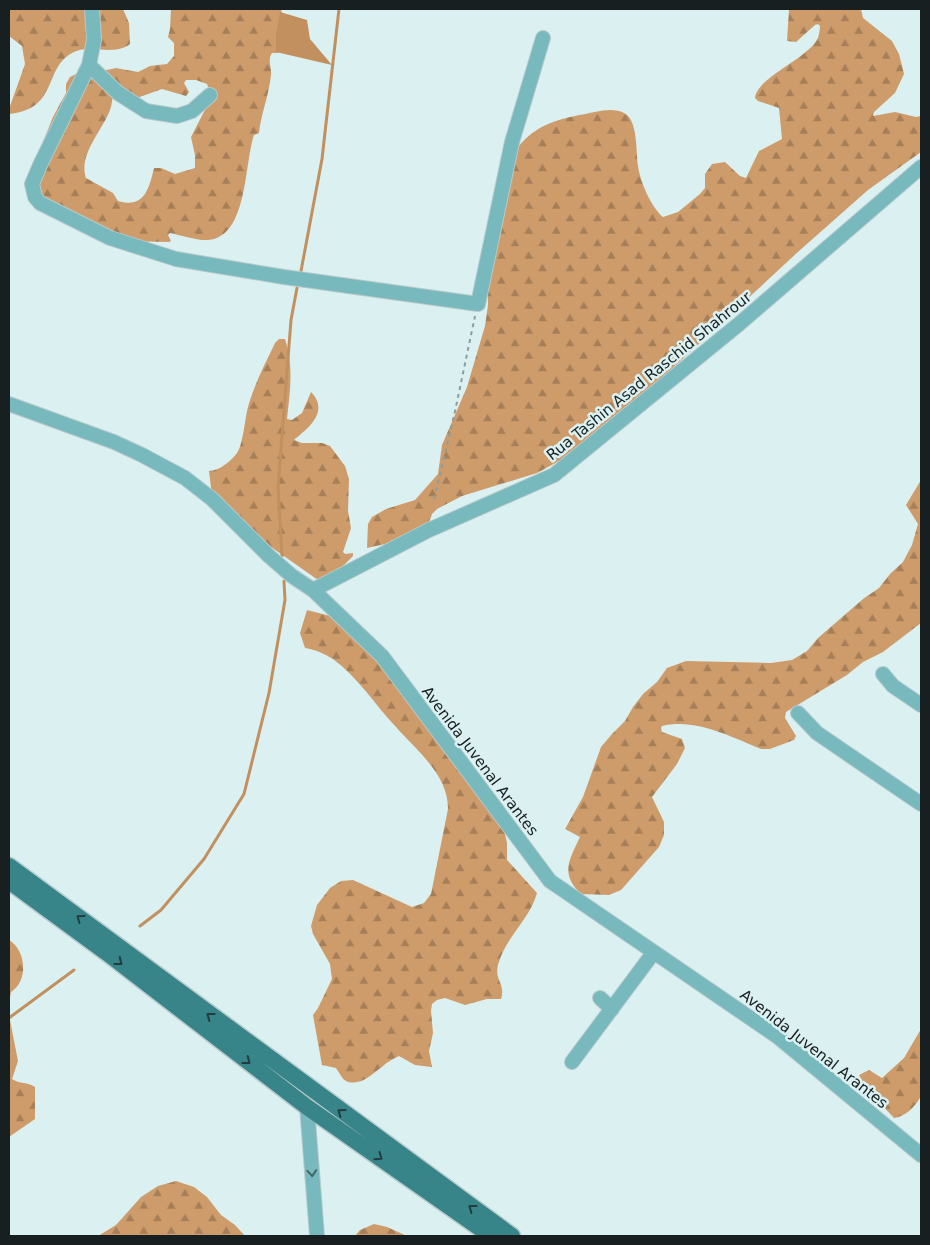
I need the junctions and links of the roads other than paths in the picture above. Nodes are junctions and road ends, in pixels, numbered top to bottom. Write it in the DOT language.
graph roads {
  1 [pos="92,9"];
  2 [pos="543,38"];
  3 [pos="89,65"];
  4 [pos="210,95"];
  5 [pos="921,167"];
  6 [pos="9,404"];
  7 [pos="313,590"];
  8 [pos="883,674"];
  9 [pos="921,705"];
  10 [pos="798,713"];
  11 [pos="921,804"];
  12 [pos="9,866"];
  13 [pos="9,881"];
  14 [pos="654,952"];
  15 [pos="600,998"];
  16 [pos="612,1009"];
  17 [pos="572,1062"];
  18 [pos="307,1107"];
  19 [pos="921,1155"];
  20 [pos="317,1236"];
  21 [pos="491,1236"];
  22 [pos="512,1236"];
  1 -- 3 [label="street"];
  2 -- 3 [label="street"];
  3 -- 4 [label="street"];
  5 -- 7 [label="street, Rua Tashin Asad Raschid Shahrour"];
  6 -- 7 [label="street, Avenida Juvenal Arantes"];
  7 -- 14 [label="street, Avenida Juvenal Arantes"];
  8 -- 9 [label="street"];
  10 -- 11 [label="street"];
  22 -- 12 [label="main road, one-way"];
  13 -- 18 [label="main road, one-way"];
  14 -- 16 [label="street"];
  14 -- 19 [label="street, Avenida Juvenal Arantes"];
  15 -- 16 [label="street"];
  16 -- 17 [label="street"];
  18 -- 20 [label="street, one-way"];
  18 -- 21 [label="main road, one-way"];
}
